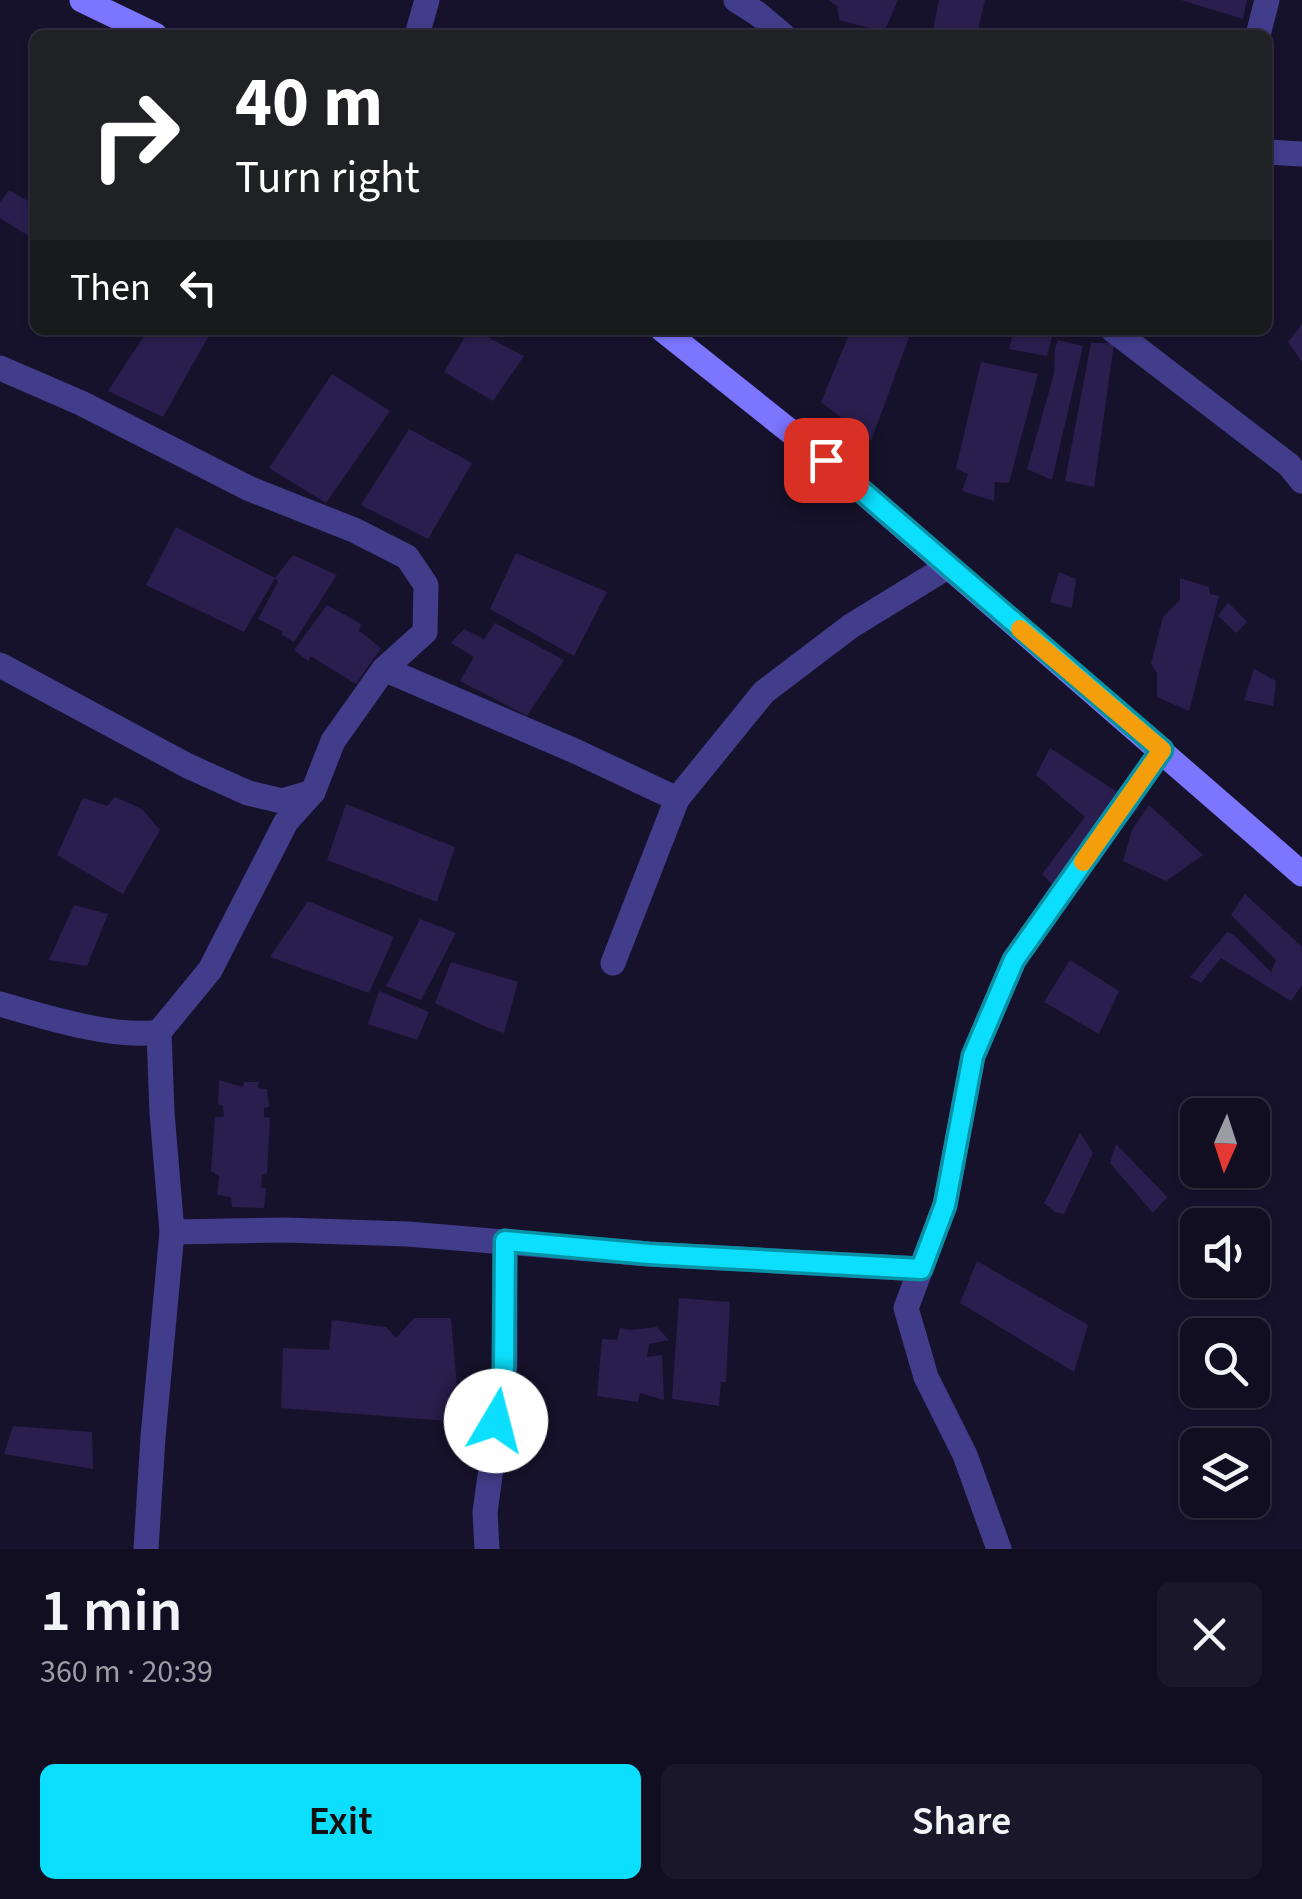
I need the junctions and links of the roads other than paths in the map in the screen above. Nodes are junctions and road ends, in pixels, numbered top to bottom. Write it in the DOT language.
graph roads {
  1 [pos="82,0"];
  2 [pos="427,0"];
  3 [pos="736,0"];
  4 [pos="1267,0"];
  5 [pos="109,6"];
  6 [pos="760,7"];
  7 [pos="147,30"];
  8 [pos="418,30"];
  9 [pos="779,30"];
  10 [pos="1259,30"];
  11 [pos="1272,152"];
  12 [pos="1302,154"];
  13 [pos="669,335"];
  14 [pos="1119,335"];
  15 [pos="0,368"];
  16 [pos="1302,482"];
  17 [pos="948,567"];
  18 [pos="0,665"];
  19 [pos="384,669"];
  20 [pos="1162,750"];
  21 [pos="313,792"];
  22 [pos="676,799"];
  23 [pos="1302,874"];
  24 [pos="614,963"];
  25 [pos="0,1004"];
  26 [pos="159,1032"];
  27 [pos="172,1232"];
  28 [pos="505,1241"];
  29 [pos="921,1269"];
  30 [pos="146,1549"];
  31 [pos="487,1549"];
  32 [pos="999,1549"];
  1 -- 5 [label="main road"];
  2 -- 8 [label="street"];
  3 -- 6 [label="street"];
  4 -- 10 [label="street"];
  5 -- 7 [label="main road"];
  6 -- 9 [label="street"];
  11 -- 12 [label="street"];
  13 -- 17 [label="main road"];
  14 -- 16 [label="street"];
  15 -- 19 [label="street"];
  17 -- 20 [label="main road"];
  17 -- 22 [label="street"];
  18 -- 21 [label="street"];
  19 -- 21 [label="street"];
  19 -- 22 [label="street"];
  20 -- 23 [label="main road"];
  20 -- 29 [label="street"];
  21 -- 26 [label="street"];
  22 -- 24 [label="street"];
  25 -- 26 [label="street"];
  26 -- 27 [label="street"];
  27 -- 28 [label="street"];
  27 -- 30 [label="street"];
  28 -- 29 [label="street"];
  28 -- 31 [label="street"];
  29 -- 32 [label="street"];
}
